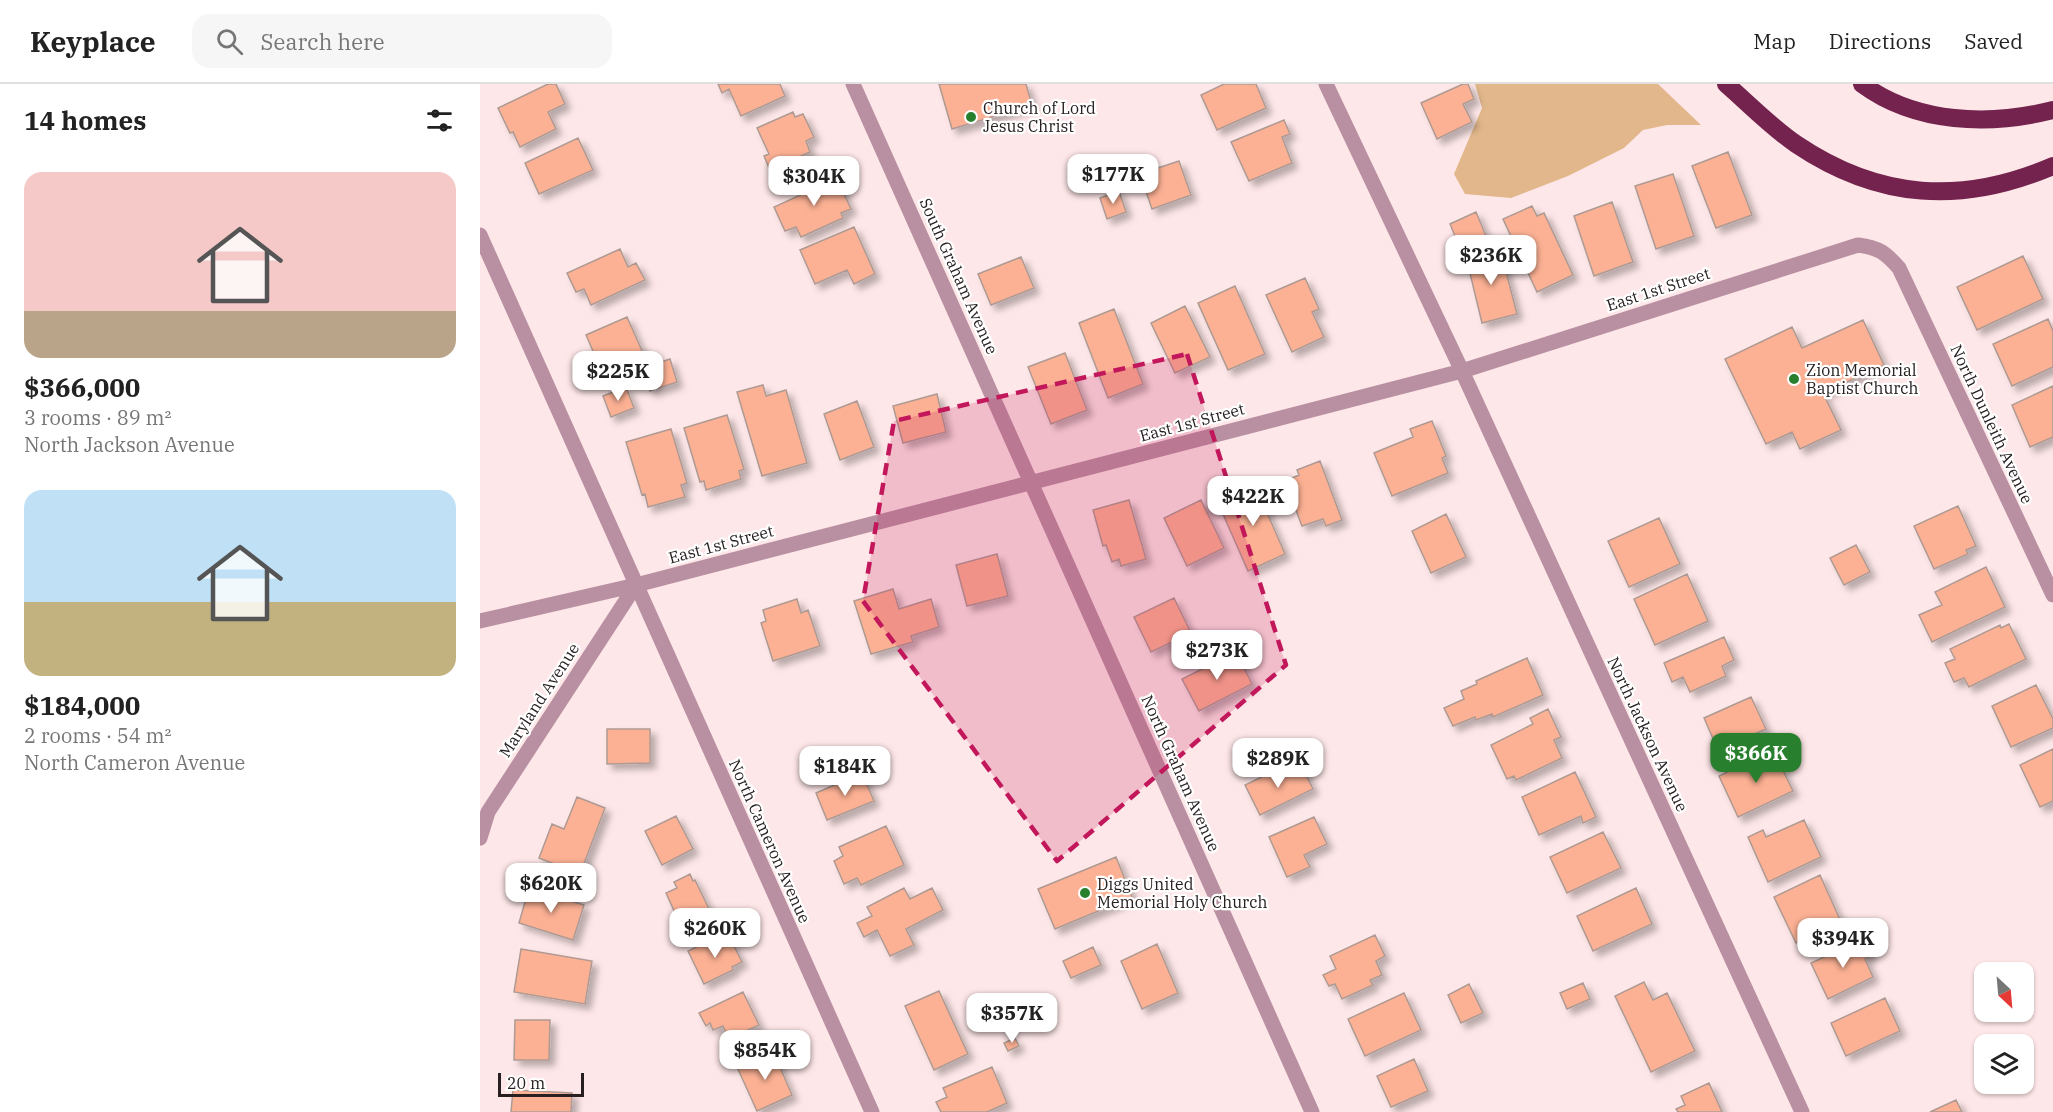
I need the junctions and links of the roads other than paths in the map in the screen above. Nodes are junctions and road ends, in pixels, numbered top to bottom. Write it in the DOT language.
graph roads {
  1 [pos="853,84"];
  2 [pos="1326,84"];
  3 [pos="1726,84"];
  4 [pos="1862,84"];
  5 [pos="2053,110"];
  6 [pos="2053,166"];
  7 [pos="480,235"];
  8 [pos="1899,268"];
  9 [pos="1462,371"];
  10 [pos="1032,482"];
  11 [pos="636,585"];
  12 [pos="2053,595"];
  13 [pos="480,621"];
  14 [pos="484,814"];
  15 [pos="480,837"];
  16 [pos="872,1112"];
  17 [pos="1312,1112"];
  18 [pos="1802,1112"];
  1 -- 10 [label="street, South Graham Avenue"];
  2 -- 9 [label="street, North Jackson Avenue"];
  3 -- 6 [label="highway"];
  4 -- 5 [label="highway"];
  7 -- 11 [label="street, North Cameron Avenue"];
  8 -- 9 [label="street, East 1st Street"];
  8 -- 12 [label="street, North Dunleith Avenue"];
  9 -- 10 [label="street, East 1st Street"];
  9 -- 18 [label="street, North Jackson Avenue"];
  10 -- 11 [label="street, East 1st Street"];
  10 -- 17 [label="street, North Graham Avenue"];
  11 -- 13 [label="street, East 1st Street"];
  11 -- 14 [label="street, Maryland Avenue"];
  11 -- 16 [label="street, North Cameron Avenue"];
  14 -- 15 [label="street, Maryland Avenue"];
}
